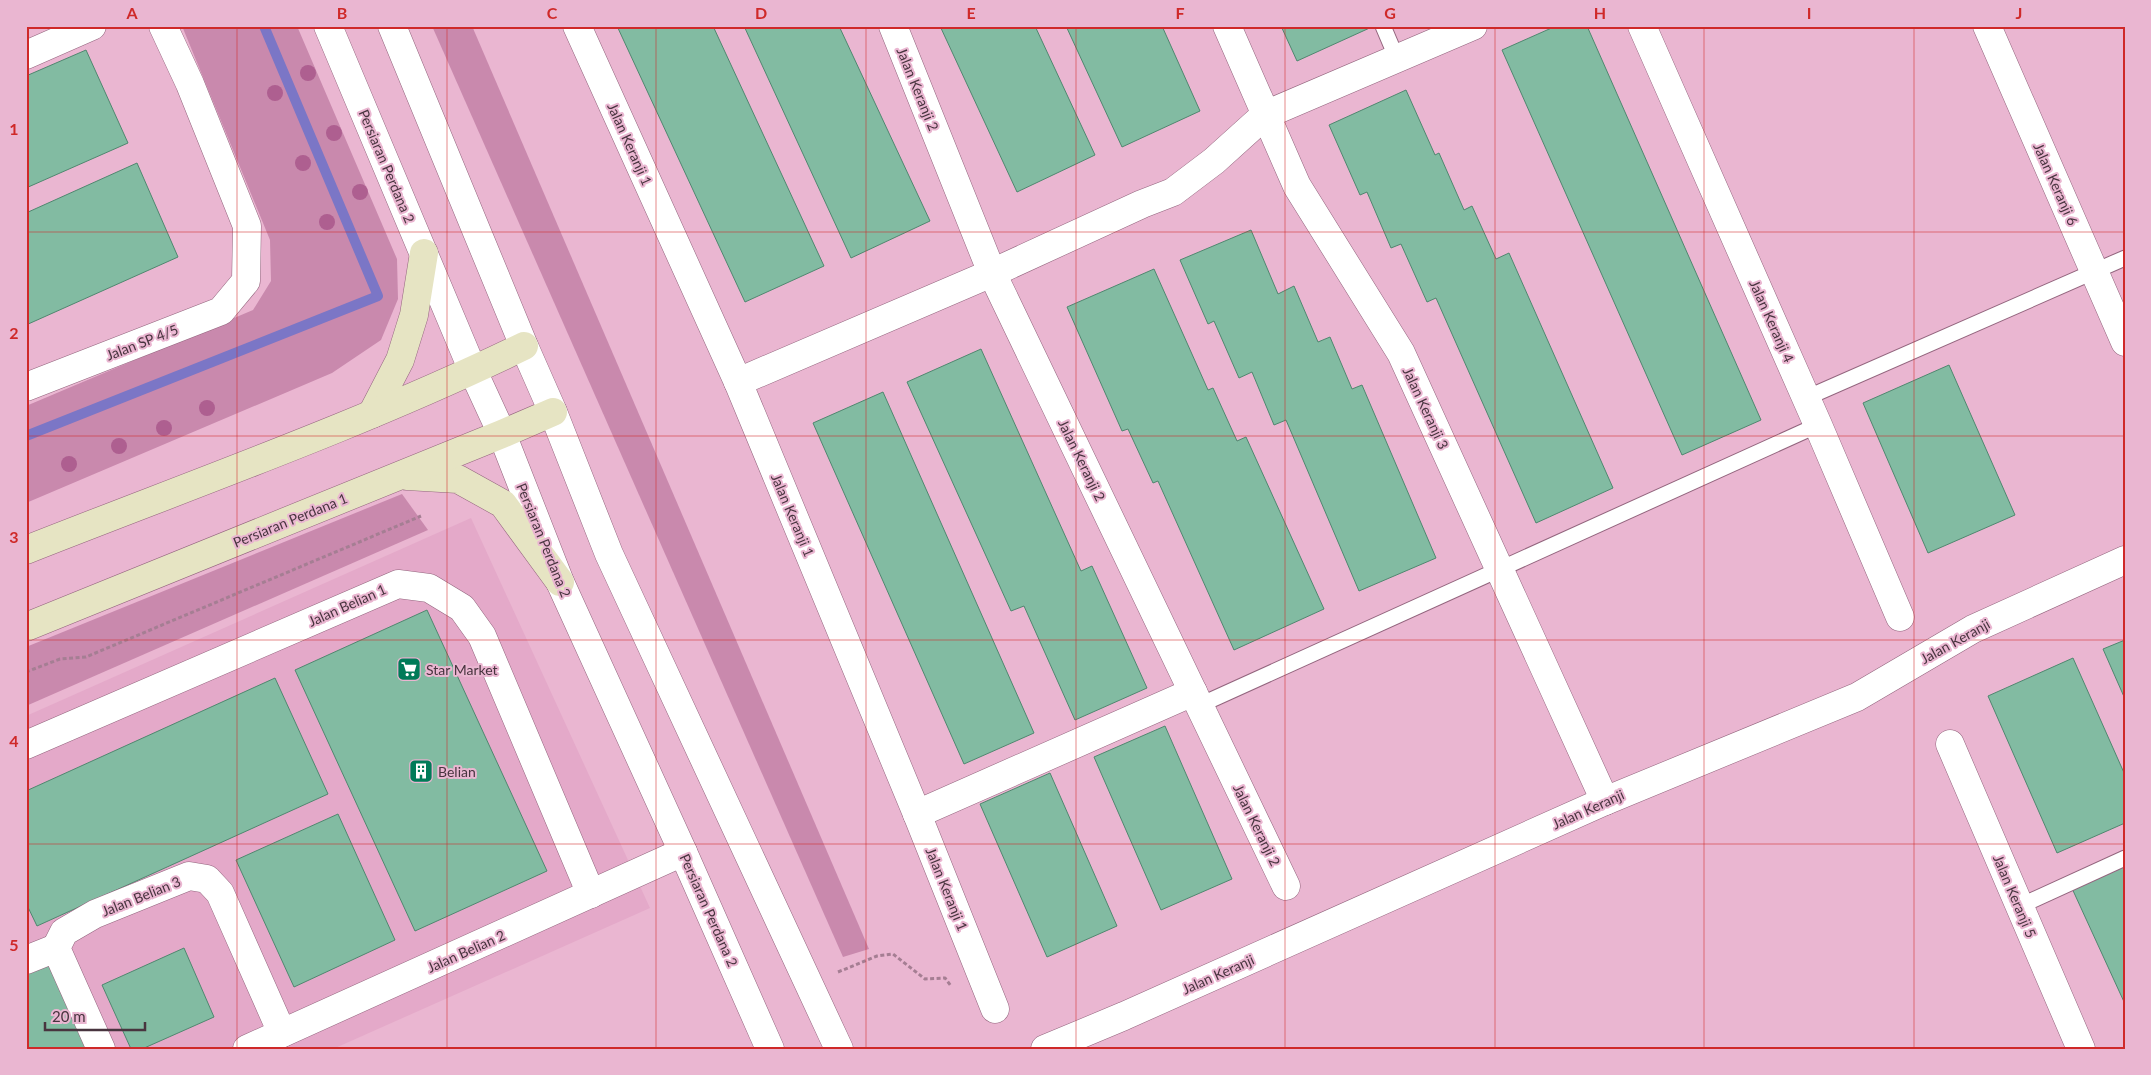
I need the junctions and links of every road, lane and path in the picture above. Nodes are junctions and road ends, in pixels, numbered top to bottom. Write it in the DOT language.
graph roads {
  1 [pos="92,26"];
  2 [pos="163,26"];
  3 [pos="328,26"];
  4 [pos="392,26"];
  5 [pos="576,26"];
  6 [pos="893,26"];
  7 [pos="1227,26"];
  8 [pos="1383,26"];
  9 [pos="1473,26"];
  10 [pos="1642,26"];
  11 [pos="1987,26"];
  12 [pos="26,55"];
  13 [pos="1397,60"];
  14 [pos="1265,115"];
  15 [pos="424,253"];
  16 [pos="2125,258"];
  17 [pos="2094,271"];
  18 [pos="992,273"];
  19 [pos="2125,342"];
  20 [pos="524,346"];
  21 [pos="473,371"];
  22 [pos="738,382"];
  23 [pos="26,387"];
  24 [pos="1806,398"];
  25 [pos="553,412"];
  26 [pos="372,414"];
  27 [pos="1818,425"];
  28 [pos="502,434"];
  29 [pos="399,476"];
  30 [pos="421,516"];
  31 [pos="26,550"];
  32 [pos="2125,560"];
  33 [pos="1501,569"];
  34 [pos="560,582"];
  35 [pos="1900,617"];
  36 [pos="26,627"];
  37 [pos="26,672"];
  38 [pos="1197,699"];
  39 [pos="1950,744"];
  40 [pos="26,745"];
  41 [pos="1605,801"];
  42 [pos="917,814"];
  43 [pos="684,852"];
  44 [pos="2125,858"];
  45 [pos="1286,886"];
  46 [pos="591,894"];
  47 [pos="2020,906"];
  48 [pos="56,948"];
  49 [pos="26,960"];
  50 [pos="810,984"];
  51 [pos="995,1009"];
  52 [pos="282,1033"];
  53 [pos="101,1049"];
  54 [pos="247,1049"];
  55 [pos="770,1049"];
  56 [pos="839,1049"];
  57 [pos="1045,1049"];
  58 [pos="2081,1049"];
  1 -- 12 [label="street"];
  2 -- 23 [label="street, Jalan SP 4/5"];
  3 -- 15 [label="street, Persiaran Perdana 2"];
  4 -- 20 [label="street"];
  5 -- 22 [label="street, Jalan Keranji 1"];
  6 -- 18 [label="street, Jalan Keranji 2"];
  7 -- 14 [label="street, Jalan Keranji 3"];
  8 -- 13 [label="lane"];
  9 -- 13 [label="street"];
  10 -- 24 [label="street, Jalan Keranji 4"];
  11 -- 17 [label="street, Jalan Keranji 6"];
  13 -- 14 [label="street"];
  14 -- 18 [label="street"];
  14 -- 33 [label="street, Jalan Keranji 3"];
  15 -- 21 [label="street, Persiaran Perdana 2"];
  15 -- 26 [label="street"];
  16 -- 17 [label="lane"];
  17 -- 19 [label="street, Jalan Keranji 6"];
  17 -- 24 [label="lane"];
  18 -- 22 [label="street"];
  18 -- 38 [label="street, Jalan Keranji 2"];
  20 -- 21 [label="street"];
  20 -- 25 [label="street"];
  21 -- 26 [label="street"];
  21 -- 28 [label="street, Persiaran Perdana 2"];
  22 -- 42 [label="street, Jalan Keranji 1"];
  24 -- 27 [label="street, Jalan Keranji 4"];
  25 -- 28 [label="street, Persiaran Perdana 1"];
  25 -- 50 [label="street"];
  26 -- 31 [label="street"];
  27 -- 33 [label="lane"];
  27 -- 35 [label="street, Jalan Keranji 4"];
  28 -- 29 [label="street, Persiaran Perdana 1"];
  28 -- 34 [label="street, Persiaran Perdana 2"];
  29 -- 34 [label="street"];
  29 -- 36 [label="street, Persiaran Perdana 1"];
  30 -- 37 [label="path"];
  32 -- 41 [label="street, Jalan Keranji"];
  33 -- 38 [label="lane"];
  33 -- 41 [label="street, Jalan Keranji 3"];
  34 -- 43 [label="street, Persiaran Perdana 2"];
  38 -- 42 [label="street"];
  38 -- 45 [label="street, Jalan Keranji 2"];
  39 -- 47 [label="street, Jalan Keranji 5"];
  40 -- 46 [label="street, Jalan Belian 1"];
  41 -- 57 [label="street, Jalan Keranji"];
  42 -- 51 [label="street, Jalan Keranji 1"];
  43 -- 46 [label="street, Jalan Belian 2"];
  43 -- 55 [label="street, Persiaran Perdana 2"];
  44 -- 47 [label="lane"];
  46 -- 52 [label="street, Jalan Belian 2"];
  47 -- 58 [label="street, Jalan Keranji 5"];
  48 -- 49 [label="street"];
  48 -- 52 [label="street, Jalan Belian 3"];
  48 -- 53 [label="street"];
  50 -- 51 [label="path"];
  50 -- 56 [label="street"];
  52 -- 54 [label="street, Jalan Belian 2"];
}
